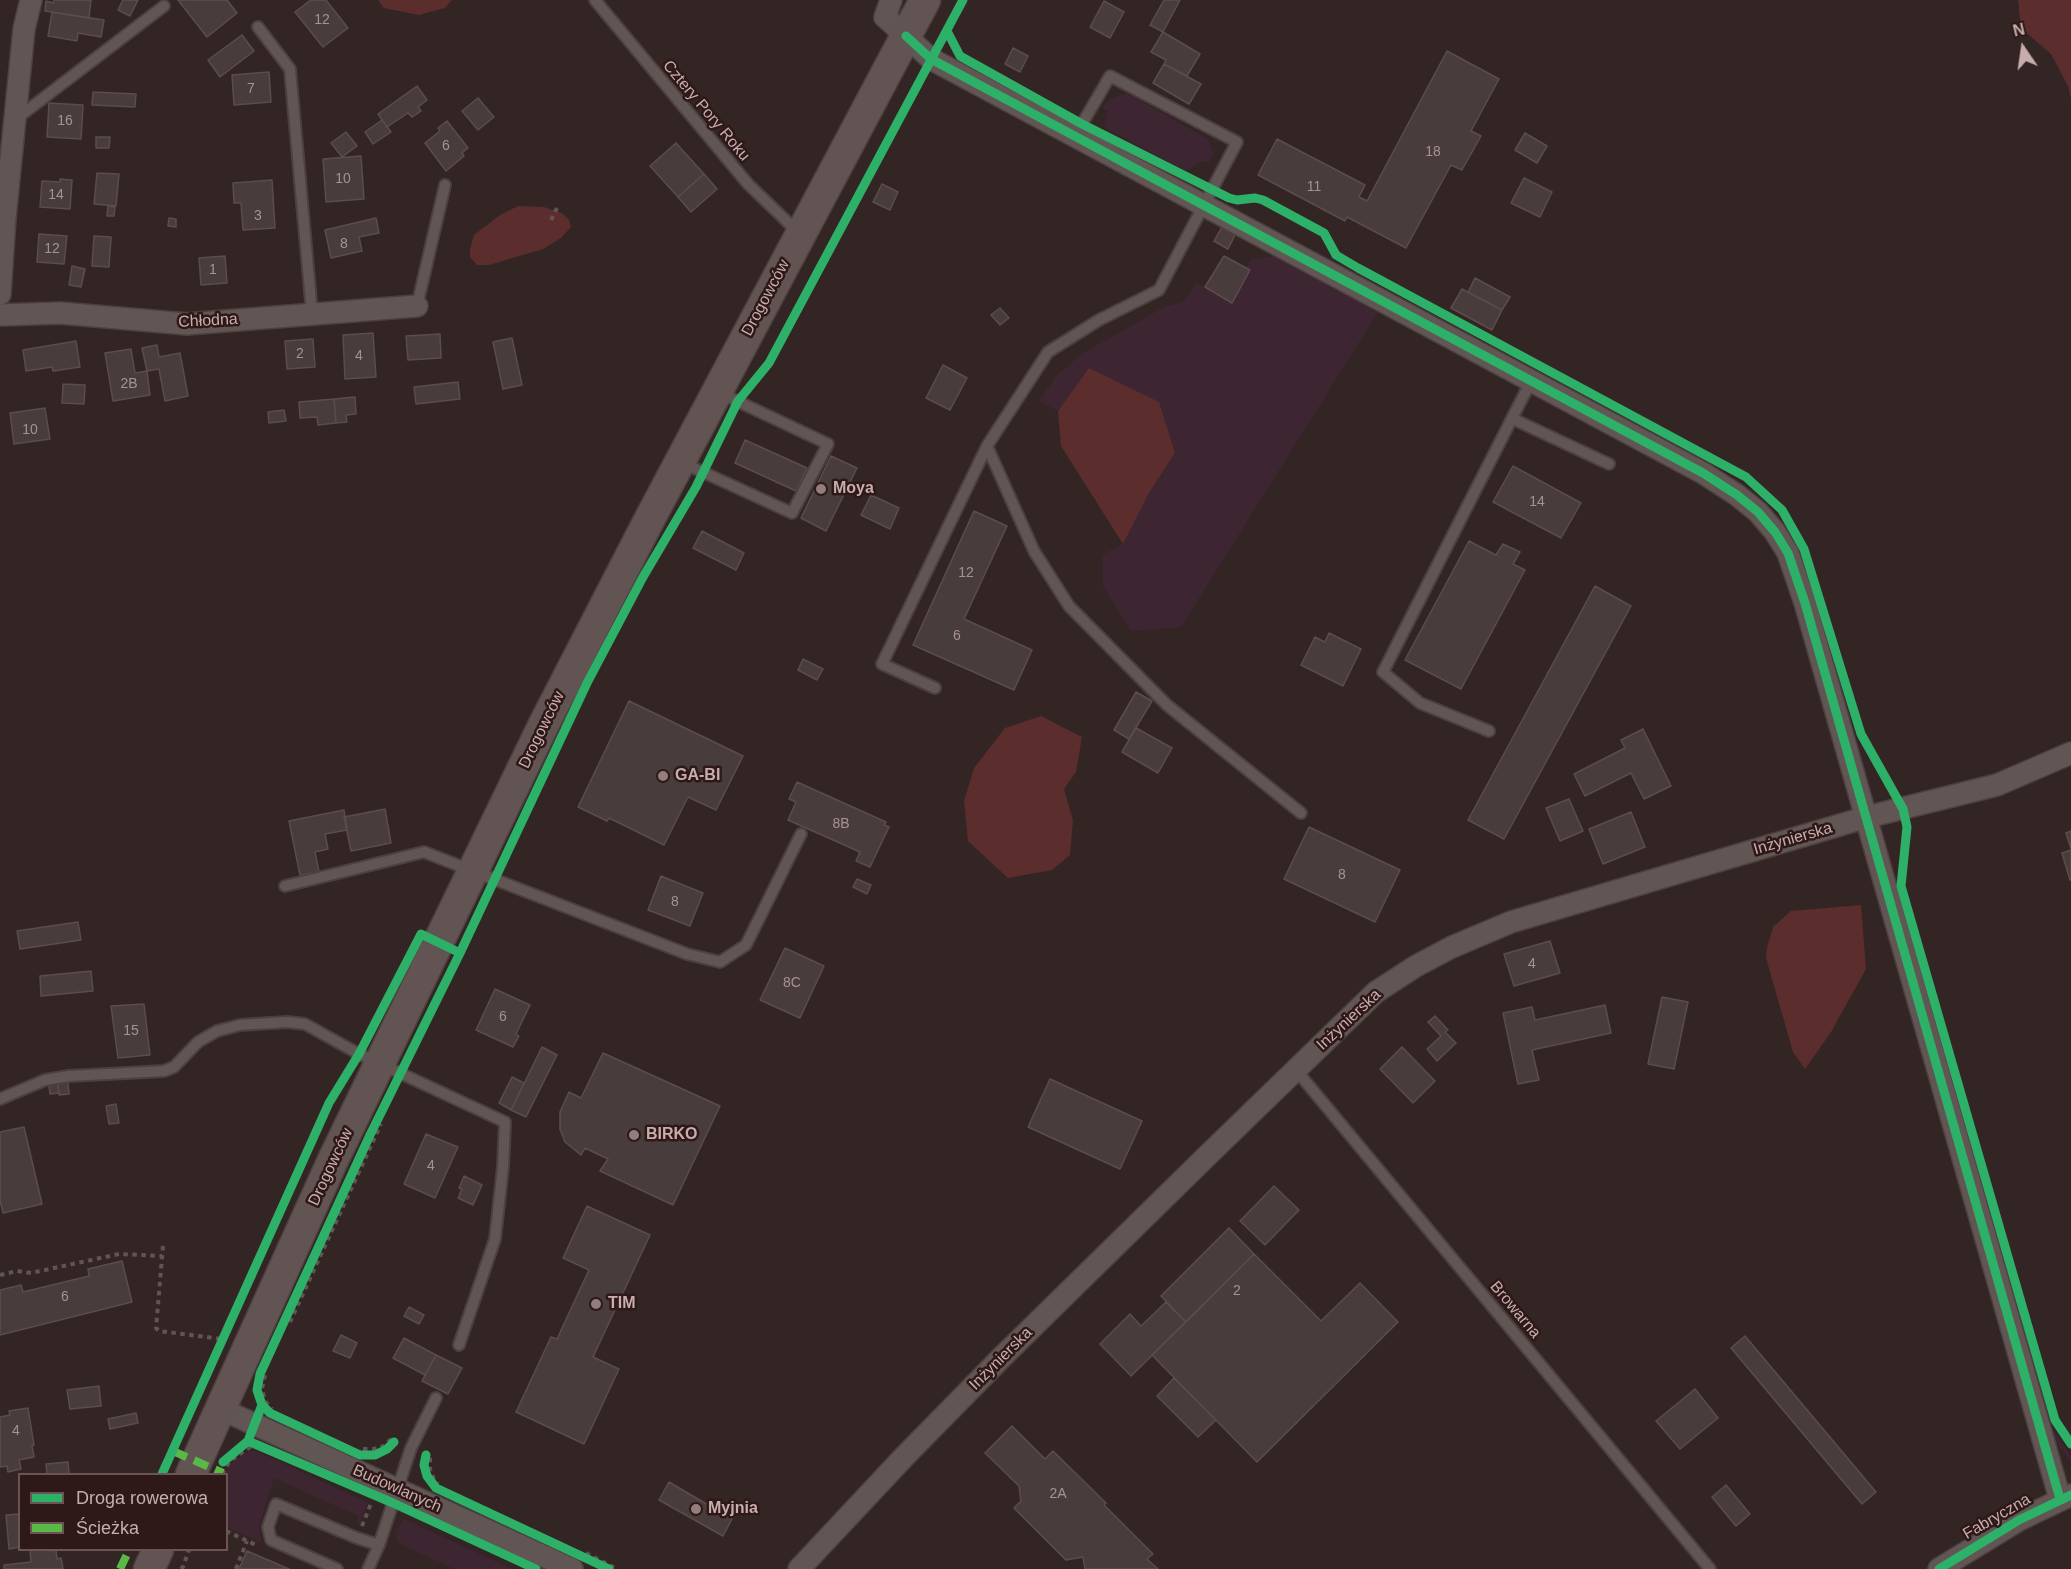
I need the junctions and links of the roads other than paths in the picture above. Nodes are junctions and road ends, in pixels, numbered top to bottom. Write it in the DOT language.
graph roads {
  1 [pos="31,0"];
  2 [pos="595,0"];
  3 [pos="891,0"];
  4 [pos="925,0"];
  5 [pos="164,6"];
  6 [pos="258,27"];
  7 [pos="906,36"];
  8 [pos="16,119"];
  9 [pos="1075,136"];
  10 [pos="445,186"];
  11 [pos="1202,204"];
  12 [pos="2,217"];
  13 [pos="800,234"];
  14 [pos="0,294"];
  15 [pos="417,306"];
  16 [pos="312,313"];
  17 [pos="0,315"];
  18 [pos="1532,381"];
  19 [pos="717,392"];
  20 [pos="1513,419"];
  21 [pos="987,446"];
  22 [pos="680,461"];
  23 [pos="1609,464"];
  24 [pos="935,688"];
  25 [pos="1489,731"];
  26 [pos="2071,753"];
  27 [pos="1301,813"];
  28 [pos="1867,818"];
  29 [pos="801,834"];
  30 [pos="474,872"];
  31 [pos="285,886"];
  32 [pos="381,1064"];
  33 [pos="1296,1070"];
  34 [pos="0,1099"];
  35 [pos="459,1345"];
  36 [pos="436,1398"];
  37 [pos="221,1409"];
  38 [pos="191,1473"];
  39 [pos="395,1496"];
  40 [pos="2066,1497"];
  41 [pos="379,1545"];
  42 [pos="158,1551"];
  43 [pos="572,1560"];
  44 [pos="149,1569"];
  45 [pos="337,1569"];
  46 [pos="368,1569"];
  47 [pos="799,1569"];
  48 [pos="1710,1569"];
  49 [pos="1939,1569"];
  1 -- 8 [label="street"];
  2 -- 13 [label="lane, Cztery Pory Roku"];
  3 -- 7 [label="street"];
  4 -- 7 [label="main road, Drogowców"];
  5 -- 8 [label="lane"];
  6 -- 16 [label="lane"];
  7 -- 9 [label="street"];
  7 -- 13 [label="main road, Drogowców"];
  8 -- 12 [label="street"];
  9 -- 11 [label="street"];
  9 -- 11 [label="lane"];
  10 -- 15 [label="lane"];
  11 -- 18 [label="street"];
  11 -- 21 [label="lane"];
  12 -- 14 [label="street"];
  13 -- 19 [label="main road, Drogowców"];
  15 -- 16 [label="street, Chłodna"];
  16 -- 17 [label="street, Chłodna"];
  18 -- 20 [label="lane"];
  18 -- 28 [label="street"];
  19 -- 22 [label="main road, Drogowców"];
  19 -- 22 [label="lane"];
  20 -- 23 [label="lane"];
  20 -- 25 [label="lane"];
  21 -- 24 [label="lane"];
  21 -- 27 [label="lane"];
  22 -- 30 [label="main road, Drogowców"];
  26 -- 28 [label="street, Inżynierska"];
  28 -- 33 [label="street, Inżynierska"];
  28 -- 40 [label="street"];
  29 -- 30 [label="lane"];
  30 -- 31 [label="lane"];
  30 -- 32 [label="main road, Drogowców"];
  32 -- 34 [label="lane"];
  32 -- 35 [label="lane"];
  32 -- 37 [label="main road, Drogowców"];
  33 -- 47 [label="street, Inżynierska"];
  33 -- 48 [label="lane, Browarna"];
  36 -- 39 [label="lane"];
  37 -- 38 [label="main road, Drogowców"];
  37 -- 39 [label="street, Budowlanych"];
  39 -- 41 [label="lane"];
  39 -- 43 [label="street, Budowlanych"];
  40 -- 49 [label="street, Fabryczna"];
  41 -- 45 [label="lane"];
  41 -- 46 [label="lane"];
  42 -- 44 [label="main road"];
}
